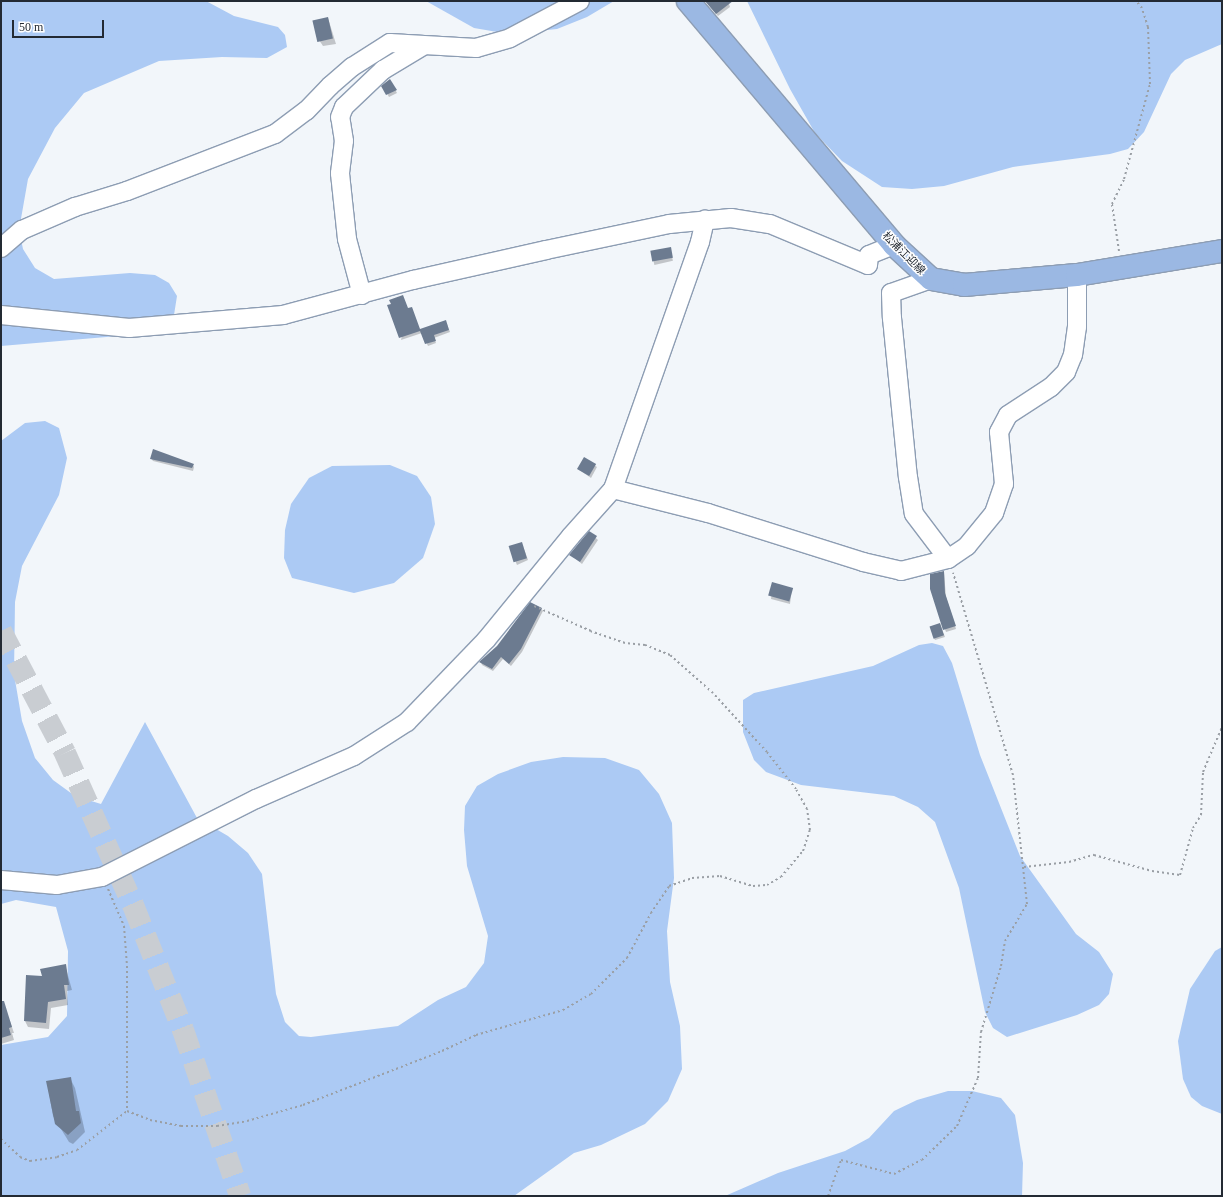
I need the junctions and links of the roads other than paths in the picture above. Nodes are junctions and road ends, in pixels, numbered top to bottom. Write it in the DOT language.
graph roads {
  1 [pos="580,1"];
  2 [pos="688,1"];
  3 [pos="423,46"];
  4 [pos="705,220"];
  5 [pos="894,245"];
  6 [pos="1,248"];
  7 [pos="1222,252"];
  8 [pos="1077,275"];
  9 [pos="931,279"];
  10 [pos="362,294"];
  11 [pos="1,315"];
  12 [pos="613,490"];
  13 [pos="948,559"];
  14 [pos="1,880"];
  1 -- 3 [label="street"];
  2 -- 5 [label="main road, 松浦江迎線"];
  3 -- 6 [label="street"];
  3 -- 10 [label="street"];
  4 -- 5 [label="street"];
  4 -- 10 [label="street"];
  4 -- 12 [label="street"];
  5 -- 9 [label="main road, 松浦江迎線"];
  7 -- 8 [label="main road, 松浦江迎線"];
  8 -- 9 [label="main road, 松浦江迎線"];
  8 -- 13 [label="street"];
  9 -- 13 [label="street"];
  10 -- 11 [label="street"];
  12 -- 13 [label="street"];
  12 -- 14 [label="street"];
}
